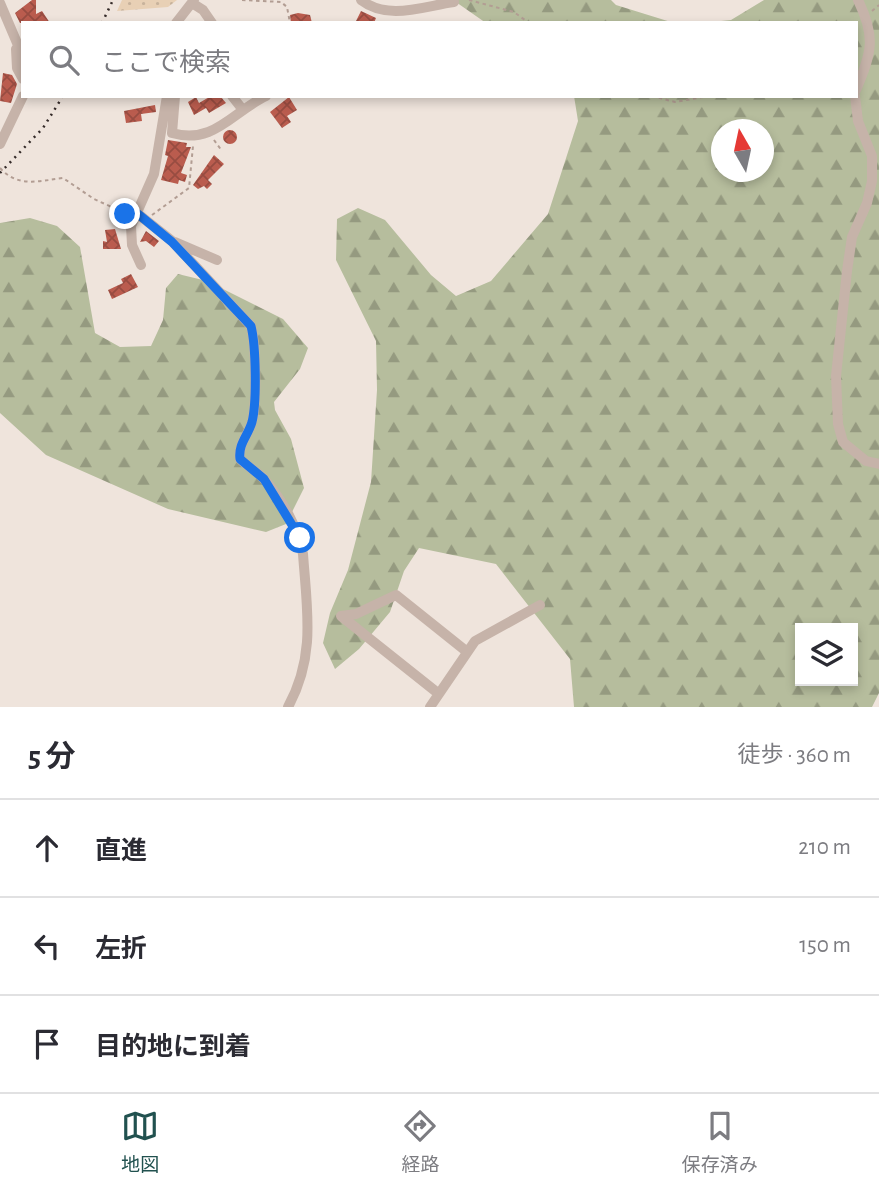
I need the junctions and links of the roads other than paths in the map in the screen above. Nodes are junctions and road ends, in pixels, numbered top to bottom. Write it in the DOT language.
graph roads {
  1 [pos="361,0"];
  2 [pos="858,0"];
  3 [pos="193,1"];
  4 [pos="454,2"];
  5 [pos="0,3"];
  6 [pos="178,21"];
  7 [pos="211,21"];
  8 [pos="17,46"];
  9 [pos="21,53"];
  10 [pos="21,75"];
  11 [pos="858,84"];
  12 [pos="22,98"];
  13 [pos="167,98"];
  14 [pos="175,98"];
  15 [pos="234,98"];
  16 [pos="263,98"];
  17 [pos="855,98"];
  18 [pos="243,110"];
  19 [pos="0,144"];
  20 [pos="141,217"];
  21 [pos="172,242"];
  22 [pos="217,260"];
  23 [pos="141,265"];
  24 [pos="879,464"];
  25 [pos="540,605"];
  26 [pos="466,651"];
  27 [pos="439,694"];
  28 [pos="288,707"];
  29 [pos="430,707"];
  1 -- 4 [label="street"];
  2 -- 11 [label="street"];
  3 -- 6 [label="street"];
  3 -- 7 [label="street"];
  5 -- 8 [label="street"];
  8 -- 9 [label="street"];
  8 -- 10 [label="street"];
  12 -- 19 [label="street"];
  13 -- 20 [label="street"];
  14 -- 18 [label="street"];
  15 -- 18 [label="street"];
  16 -- 18 [label="street"];
  17 -- 24 [label="street"];
  20 -- 21 [label="street"];
  20 -- 23 [label="street"];
  21 -- 22 [label="street"];
  21 -- 28 [label="street"];
  25 -- 26 [label="street"];
  26 -- 27 [label="street"];
  26 -- 27 [label="street"];
  27 -- 29 [label="street"];
}
